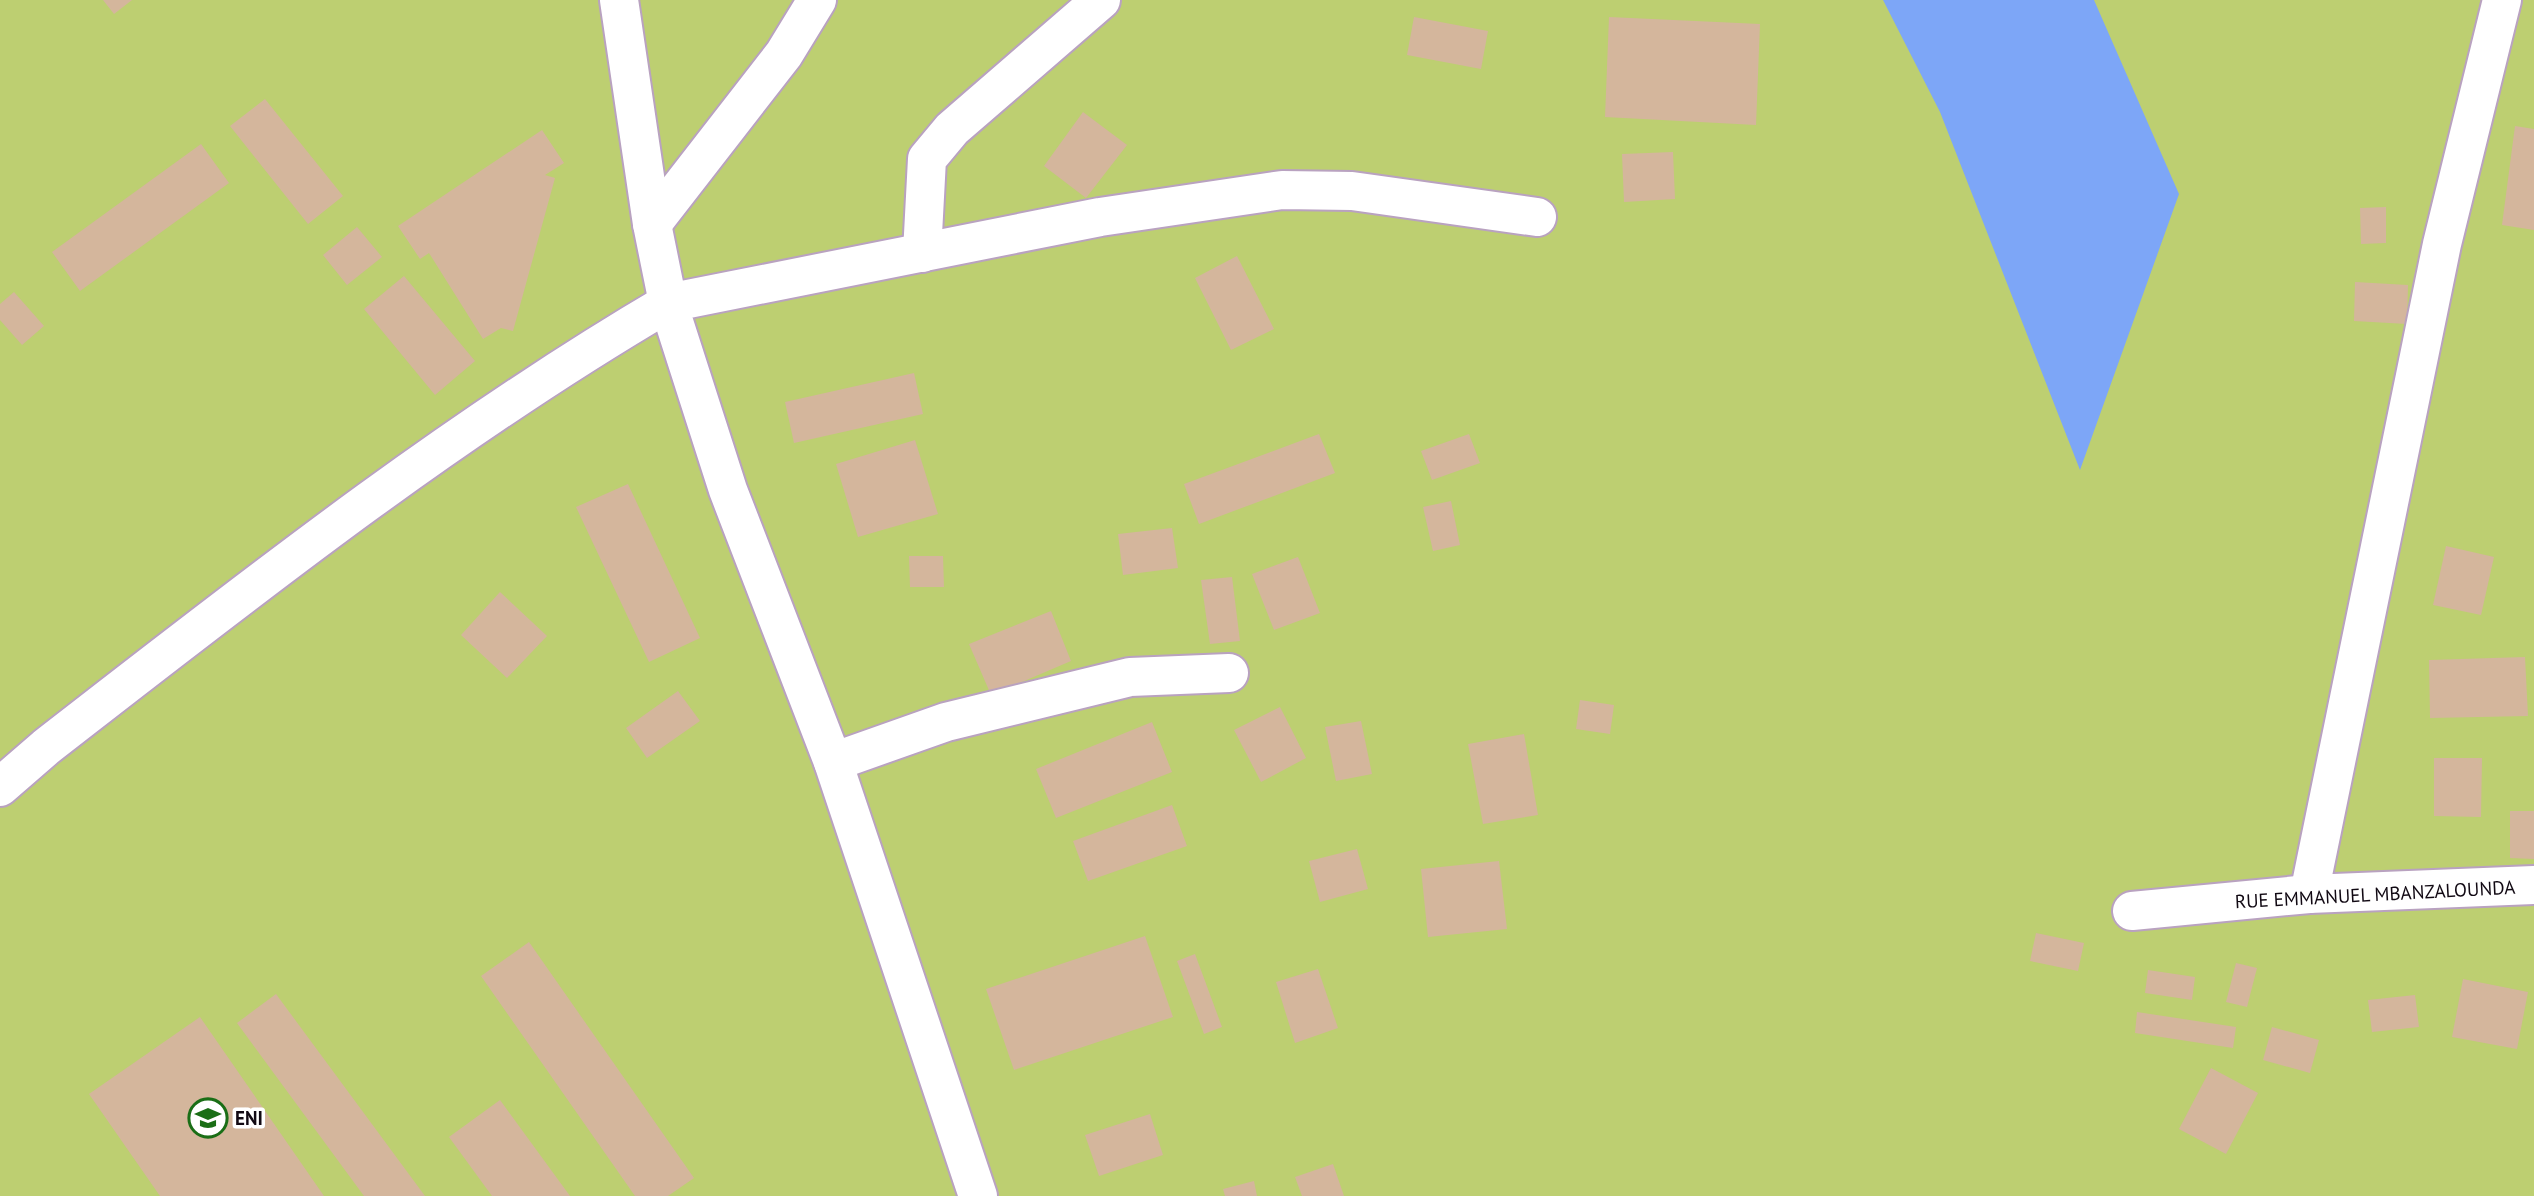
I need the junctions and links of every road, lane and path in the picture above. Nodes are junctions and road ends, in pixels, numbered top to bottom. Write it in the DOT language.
graph roads {
  1 [pos="619,0"];
  2 [pos="817,0"];
  3 [pos="1101,0"];
  4 [pos="2501,0"];
  5 [pos="1537,217"];
  6 [pos="652,224"];
  7 [pos="922,253"];
  8 [pos="668,303"];
  9 [pos="1229,673"];
  10 [pos="833,762"];
  11 [pos="0,787"];
  12 [pos="2534,886"];
  13 [pos="2309,894"];
  14 [pos="2132,911"];
  15 [pos="978,1196"];
  1 -- 6 [label="street"];
  2 -- 6 [label="street"];
  3 -- 7 [label="street"];
  4 -- 13 [label="street"];
  5 -- 7 [label="street"];
  6 -- 8 [label="street"];
  7 -- 8 [label="street"];
  8 -- 10 [label="street"];
  8 -- 11 [label="street"];
  9 -- 10 [label="street"];
  10 -- 15 [label="street"];
  12 -- 13 [label="street, RUE EMMANUEL MBANZALOUNDA"];
  13 -- 14 [label="street, RUE EMMANUEL MBANZALOUNDA"];
}
